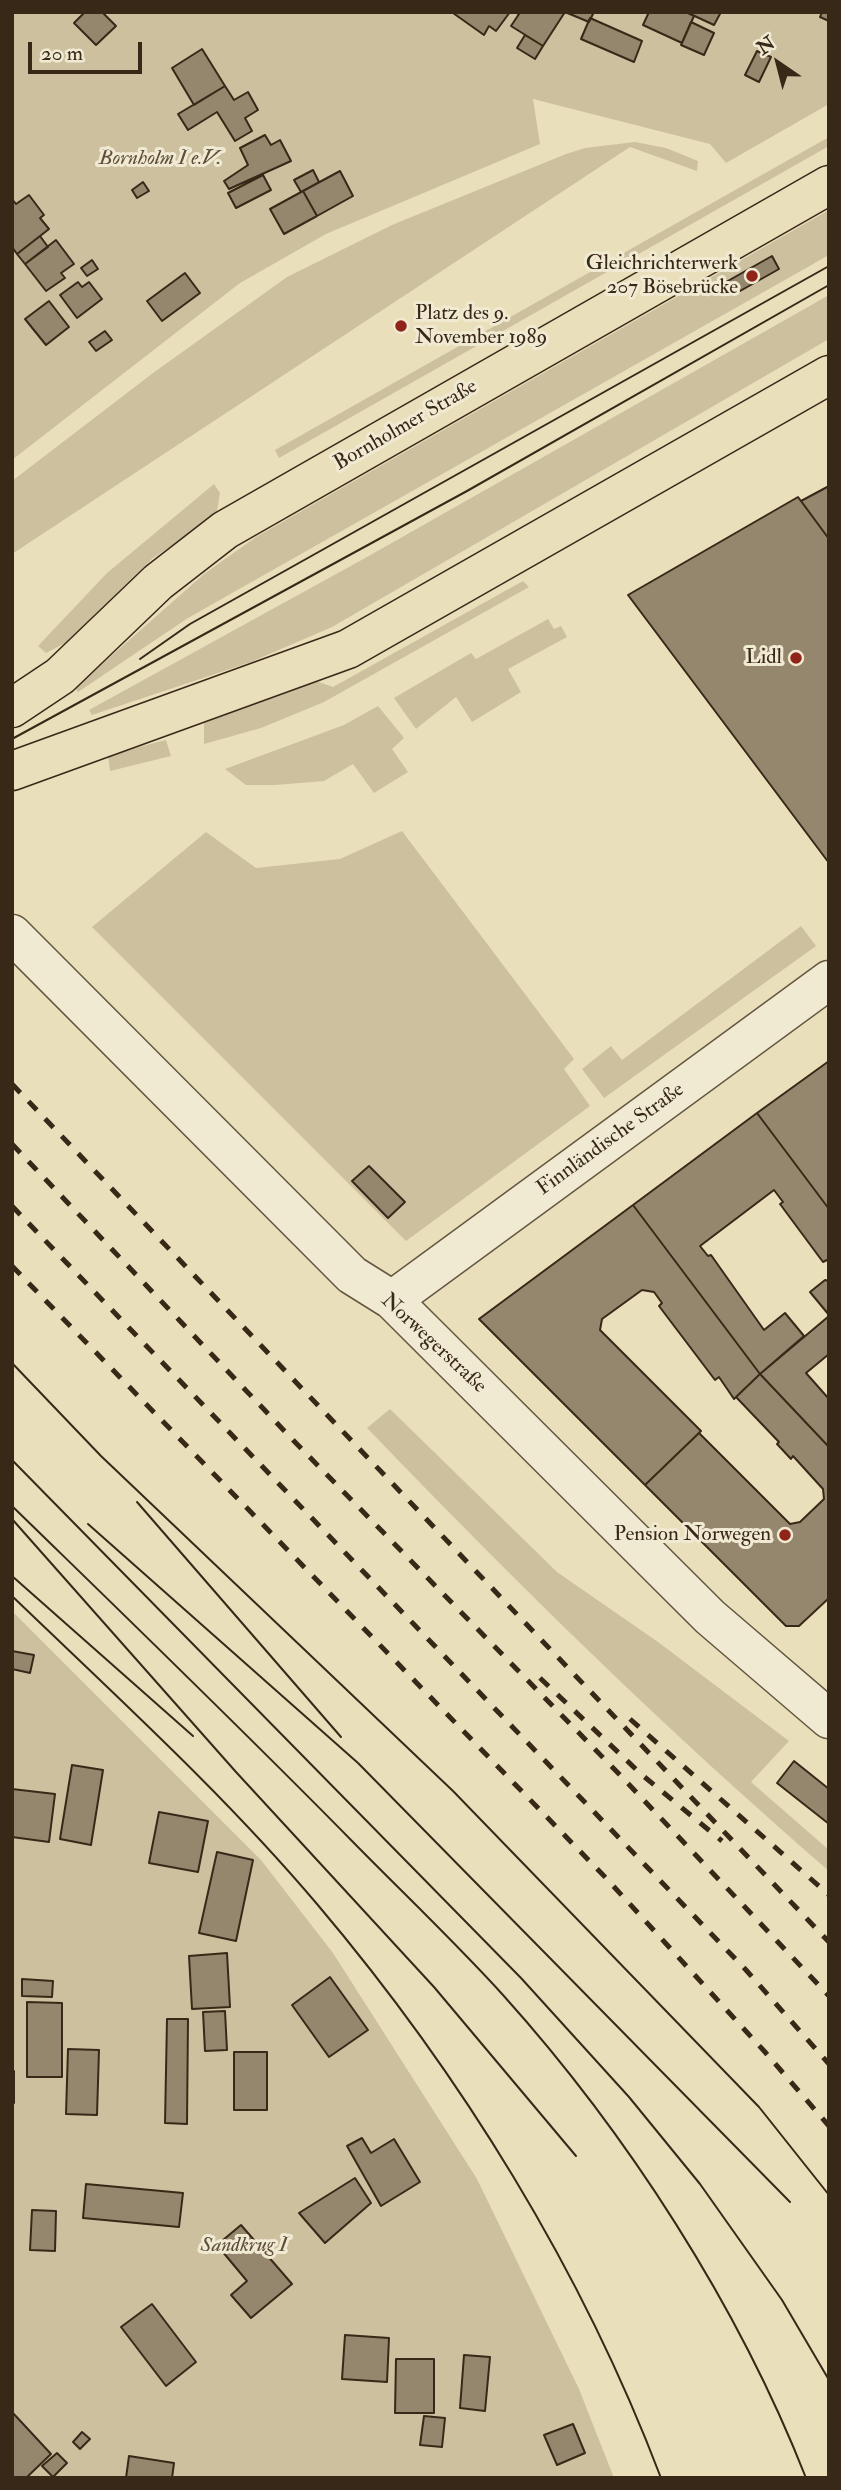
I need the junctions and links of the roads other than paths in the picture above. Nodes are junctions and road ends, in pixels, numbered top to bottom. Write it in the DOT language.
graph roads {
  1 [pos="829,184"];
  2 [pos="829,375"];
  3 [pos="12,708"];
  4 [pos="12,771"];
  5 [pos="12,934"];
  6 [pos="829,980"];
  7 [pos="392,1300"];
  8 [pos="825,1708"];
  1 -- 3 [label="main road, Bornholmer Straße"];
  2 -- 4 [label="main road"];
  5 -- 7 [label="street, Norwegerstraße"];
  6 -- 7 [label="street, Finnländische Straße"];
  7 -- 8 [label="street, Norwegerstraße"];
}
